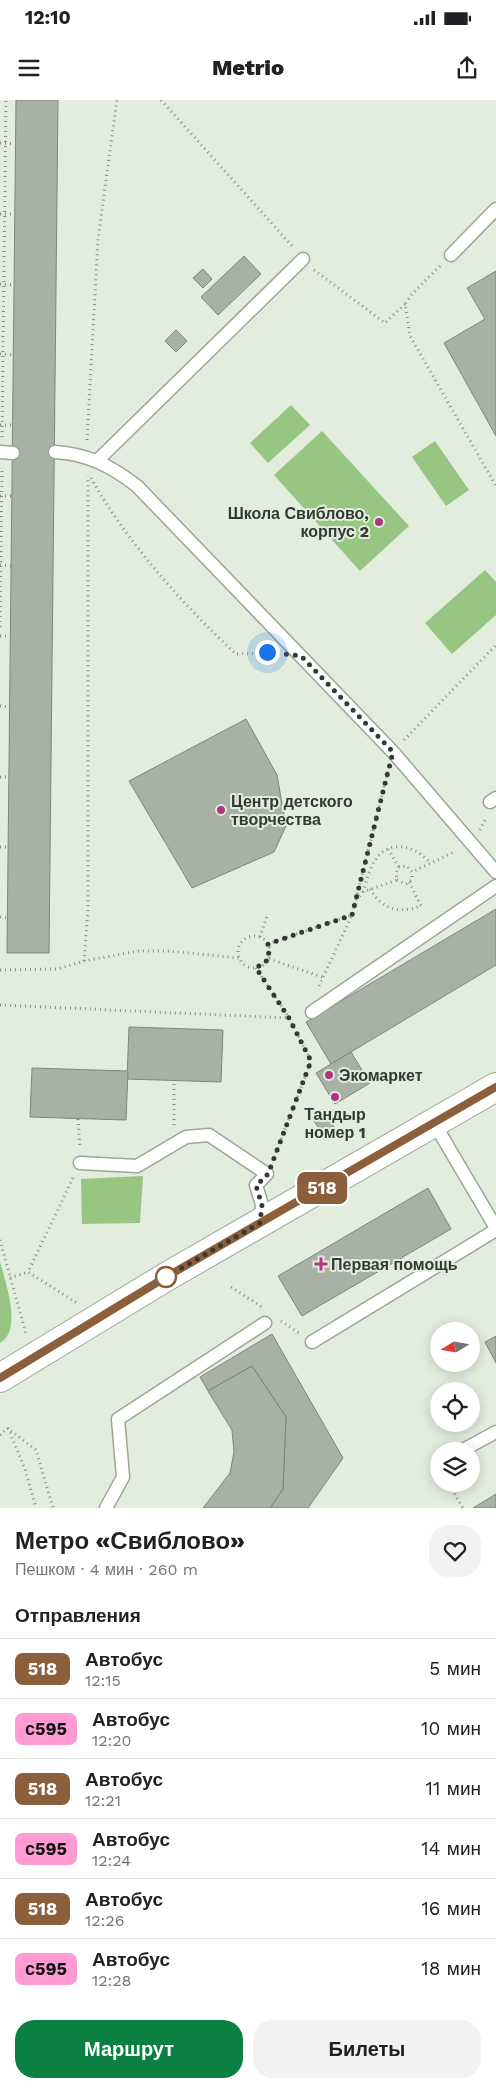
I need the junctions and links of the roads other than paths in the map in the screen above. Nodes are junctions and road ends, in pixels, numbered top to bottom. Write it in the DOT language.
graph roads {
  1 [pos="496,209"];
  2 [pos="451,255"];
  3 [pos="303,259"];
  4 [pos="54,452"];
  5 [pos="92,459"];
  6 [pos="496,872"];
  7 [pos="496,886"];
  8 [pos="312,1012"];
  9 [pos="496,1087"];
  10 [pos="434,1123"];
  11 [pos="80,1162"];
  12 [pos="260,1223"];
  13 [pos="496,1229"];
  14 [pos="265,1323"];
  15 [pos="312,1342"];
  16 [pos="0,1378"];
  17 [pos="496,1432"];
  18 [pos="478,1442"];
  19 [pos="106,1508"];
  1 -- 2 [label="lane"];
  3 -- 5 [label="lane"];
  4 -- 5 [label="lane"];
  5 -- 6 [label="lane"];
  7 -- 8 [label="lane"];
  9 -- 10 [label="street"];
  10 -- 12 [label="street"];
  10 -- 13 [label="lane"];
  11 -- 12 [label="lane"];
  12 -- 16 [label="street"];
  13 -- 15 [label="lane"];
  14 -- 19 [label="lane"];
  17 -- 18 [label="lane"];
}
